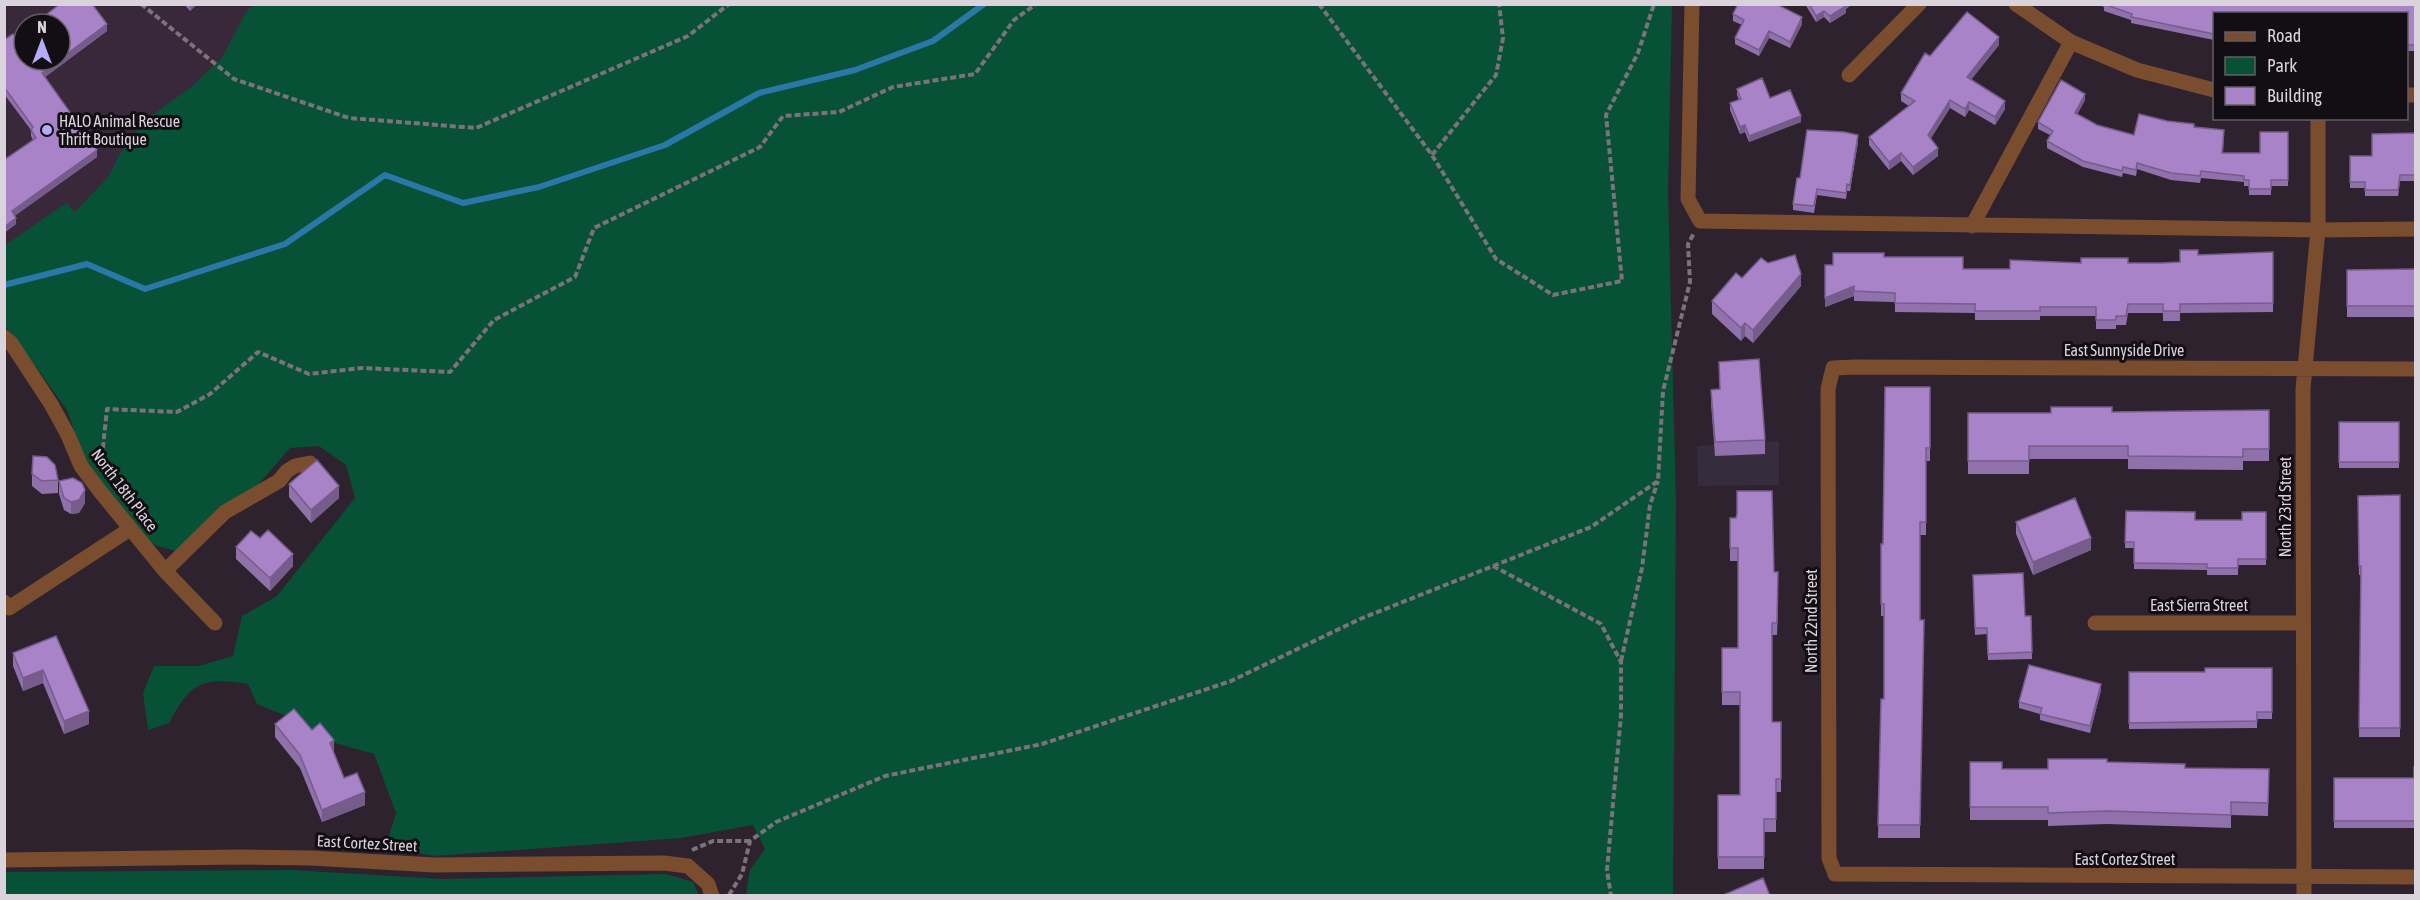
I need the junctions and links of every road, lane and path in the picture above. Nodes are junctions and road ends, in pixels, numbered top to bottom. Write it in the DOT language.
graph roads {
  1 [pos="141,4"];
  2 [pos="729,4"];
  3 [pos="1036,4"];
  4 [pos="1319,4"];
  5 [pos="1499,4"];
  6 [pos="1654,4"];
  7 [pos="1692,4"];
  8 [pos="1919,4"];
  9 [pos="2016,4"];
  10 [pos="2071,42"];
  11 [pos="1848,75"];
  12 [pos="2213,90"];
  13 [pos="2318,120"];
  14 [pos="1432,155"];
  15 [pos="1700,221"];
  16 [pos="1972,226"];
  17 [pos="2318,230"];
  18 [pos="2415,230"];
  19 [pos="4,337"];
  20 [pos="1833,368"];
  21 [pos="2304,369"];
  22 [pos="2415,369"];
  23 [pos="310,463"];
  24 [pos="1658,481"];
  25 [pos="99,490"];
  26 [pos="130,528"];
  27 [pos="1493,566"];
  28 [pos="165,571"];
  29 [pos="6,607"];
  30 [pos="215,623"];
  31 [pos="2095,623"];
  32 [pos="2303,623"];
  33 [pos="1621,662"];
  34 [pos="750,841"];
  35 [pos="4,860"];
  36 [pos="664,863"];
  37 [pos="1835,874"];
  38 [pos="2304,877"];
  39 [pos="2415,877"];
  40 [pos="711,896"];
  41 [pos="728,896"];
  42 [pos="1611,896"];
  43 [pos="2304,896"];
  1 -- 2 [label="path"];
  3 -- 25 [label="path"];
  4 -- 14 [label="path"];
  5 -- 14 [label="path"];
  6 -- 14 [label="path"];
  7 -- 15 [label="street"];
  8 -- 11 [label="street"];
  9 -- 10 [label="street"];
  10 -- 12 [label="street"];
  10 -- 16 [label="street"];
  13 -- 17 [label="street, North 23rd Street"];
  15 -- 16 [label="street"];
  15 -- 24 [label="path"];
  16 -- 17 [label="street"];
  17 -- 18 [label="street"];
  17 -- 21 [label="street, North 23rd Street"];
  19 -- 25 [label="street, North 18th Place"];
  20 -- 21 [label="street, East Sunnyside Drive"];
  20 -- 37 [label="street, North 22nd Street"];
  21 -- 22 [label="street, East Sunnyside Drive"];
  21 -- 32 [label="street, North 23rd Street"];
  23 -- 28 [label="street"];
  24 -- 27 [label="path"];
  24 -- 33 [label="path"];
  25 -- 26 [label="street, North 18th Place"];
  26 -- 28 [label="street, North 18th Place"];
  26 -- 29 [label="street"];
  27 -- 33 [label="path"];
  27 -- 34 [label="path"];
  28 -- 30 [label="street, North 18th Place"];
  31 -- 32 [label="street, East Sierra Street"];
  32 -- 38 [label="street, North 23rd Street"];
  33 -- 42 [label="path"];
  34 -- 36 [label="path"];
  34 -- 41 [label="path"];
  35 -- 36 [label="street, East Cortez Street"];
  36 -- 40 [label="street, East Cortez Street"];
  37 -- 38 [label="street, East Cortez Street"];
  38 -- 39 [label="street, East Cortez Street"];
  38 -- 43 [label="street, North 23rd Street"];
}
